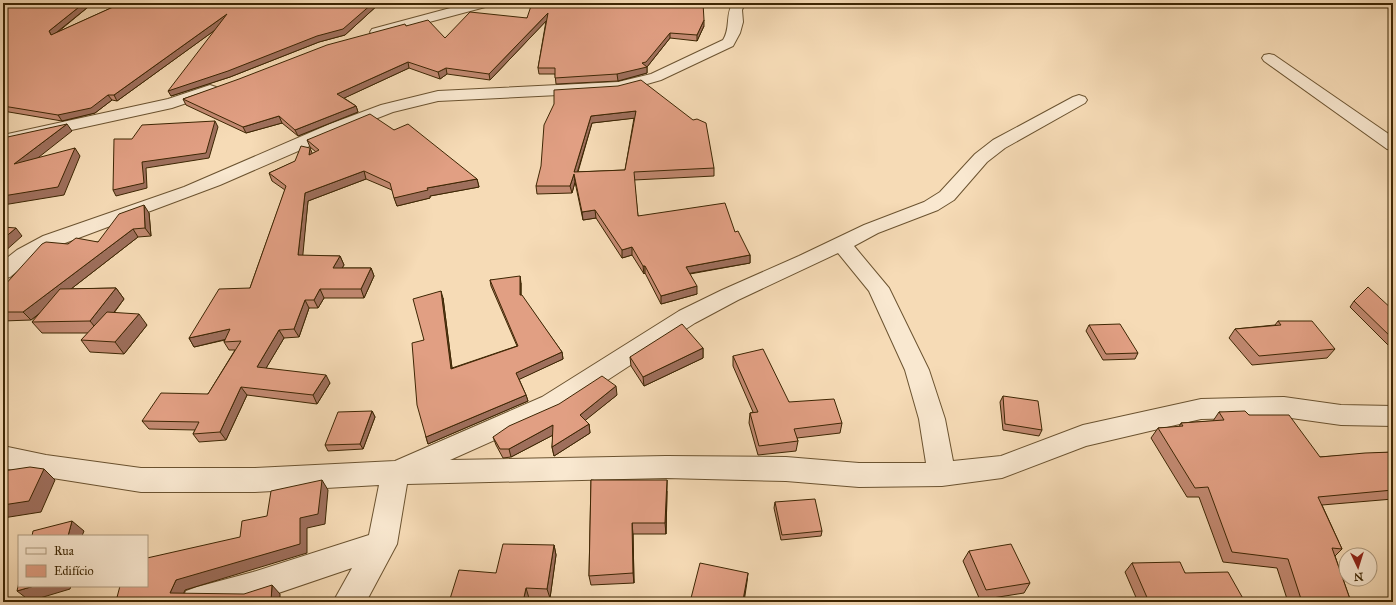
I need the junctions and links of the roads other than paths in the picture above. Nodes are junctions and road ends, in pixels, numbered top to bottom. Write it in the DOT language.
graph roads {
  1 [pos="484,3"];
  2 [pos="739,3"];
  3 [pos="363,36"];
  4 [pos="1269,58"];
  5 [pos="222,86"];
  6 [pos="1079,100"];
  7 [pos="3,140"];
  8 [pos="1393,145"];
  9 [pos="841,244"];
  10 [pos="3,272"];
  11 [pos="1393,416"];
  12 [pos="3,457"];
  13 [pos="395,473"];
  14 [pos="942,474"];
  15 [pos="382,544"];
  16 [pos="197,602"];
  17 [pos="349,602"];
  1 -- 3 [label="street"];
  2 -- 10 [label="street"];
  4 -- 8 [label="street"];
  5 -- 7 [label="street"];
  6 -- 9 [label="street"];
  9 -- 13 [label="street"];
  9 -- 14 [label="street"];
  11 -- 14 [label="street"];
  12 -- 13 [label="street"];
  13 -- 14 [label="street"];
  13 -- 15 [label="street"];
  15 -- 16 [label="street"];
  15 -- 17 [label="street"];
}
